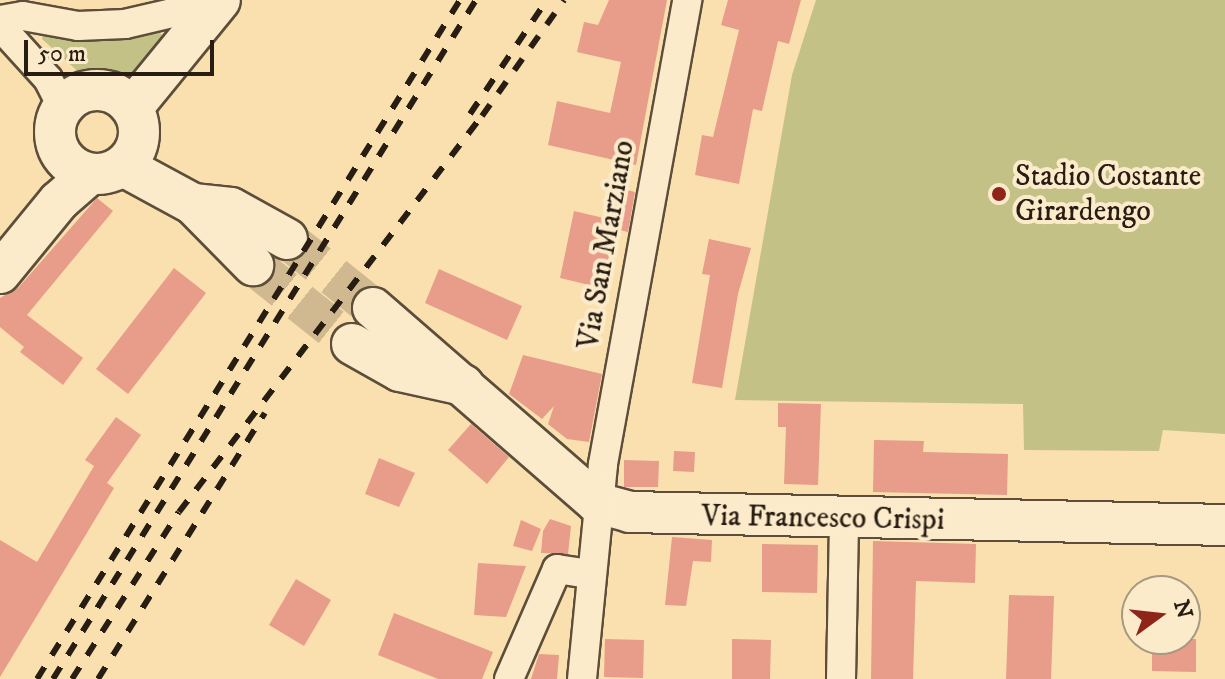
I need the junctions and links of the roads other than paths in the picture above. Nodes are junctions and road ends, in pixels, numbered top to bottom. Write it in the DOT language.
graph roads {
  1 [pos="196,0"];
  2 [pos="220,0"];
  3 [pos="687,0"];
  4 [pos="0,20"];
  5 [pos="0,26"];
  6 [pos="62,107"];
  7 [pos="132,108"];
  8 [pos="106,170"];
  9 [pos="193,204"];
  10 [pos="287,239"];
  11 [pos="253,265"];
  12 [pos="0,273"];
  13 [pos="373,308"];
  14 [pos="352,344"];
  15 [pos="467,386"];
  16 [pos="597,503"];
  17 [pos="844,520"];
  18 [pos="1225,525"];
  19 [pos="590,574"];
  20 [pos="509,679"];
  21 [pos="582,679"];
  22 [pos="841,679"];
  1 -- 4 [label="street"];
  2 -- 7 [label="street"];
  3 -- 16 [label="street, Via San Marziano"];
  5 -- 6 [label="street"];
  6 -- 7 [label="street"];
  6 -- 8 [label="street"];
  7 -- 8 [label="street"];
  8 -- 9 [label="street"];
  8 -- 12 [label="street"];
  9 -- 10 [label="street"];
  9 -- 11 [label="street"];
  13 -- 15 [label="street"];
  14 -- 15 [label="street"];
  15 -- 16 [label="street"];
  16 -- 17 [label="street, Via Francesco Crispi"];
  16 -- 19 [label="street, Via San Marziano"];
  17 -- 18 [label="street, Via Francesco Crispi"];
  17 -- 22 [label="street"];
  19 -- 20 [label="street"];
  19 -- 21 [label="street, Via San Marziano"];
}
